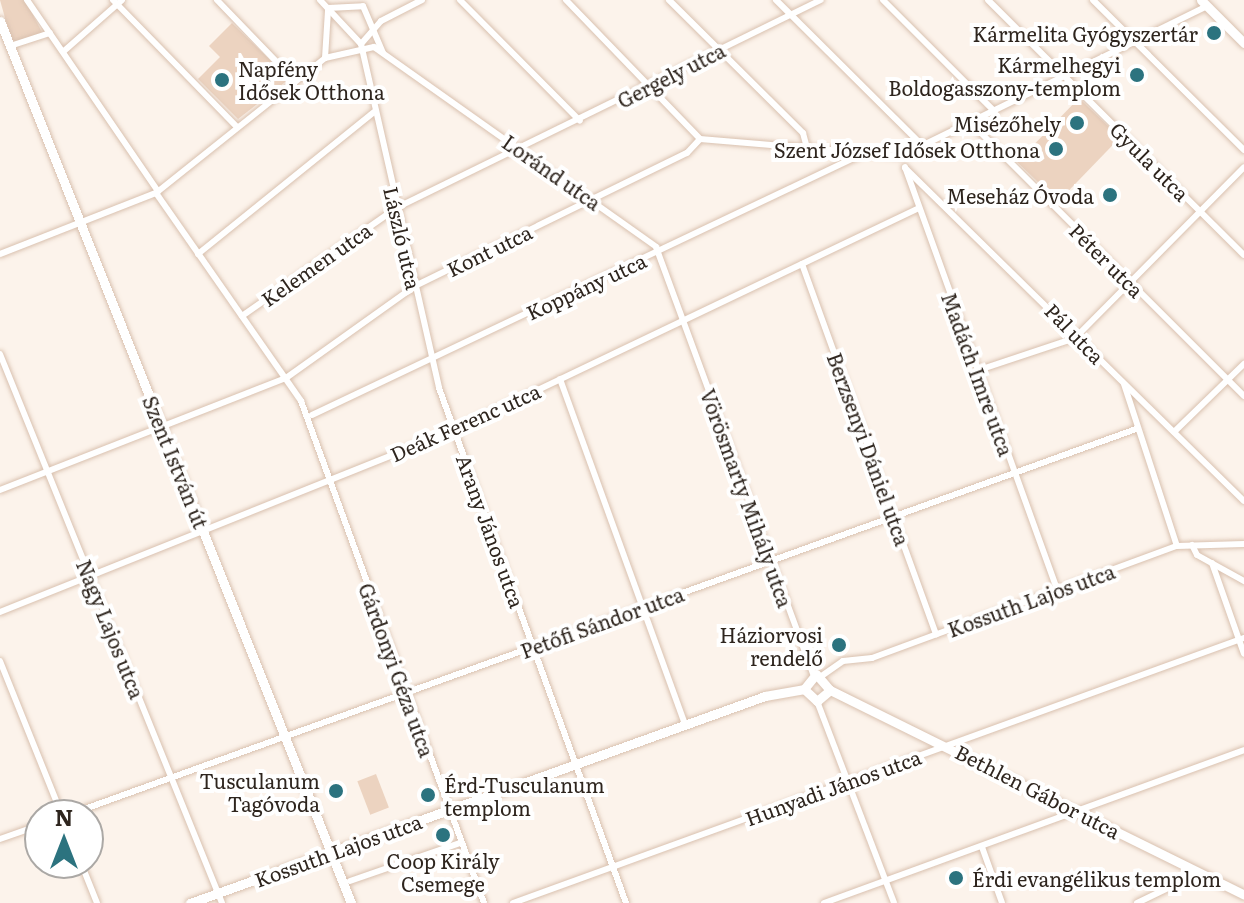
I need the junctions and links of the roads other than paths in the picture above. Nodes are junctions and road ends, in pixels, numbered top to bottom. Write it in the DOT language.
graph roads {
  1 [pos="27,0"];
  2 [pos="217,0"];
  3 [pos="320,0"];
  4 [pos="422,0"];
  5 [pos="460,0"];
  6 [pos="566,0"];
  7 [pos="669,0"];
  8 [pos="776,0"];
  9 [pos="821,0"];
  10 [pos="883,0"];
  11 [pos="988,0"];
  12 [pos="1093,0"];
  13 [pos="117,2"];
  14 [pos="1204,3"];
  15 [pos="328,8"];
  16 [pos="791,15"];
  17 [pos="0,21"];
  18 [pos="377,26"];
  19 [pos="52,36"];
  20 [pos="71,42"];
  21 [pos="1135,42"];
  22 [pos="1244,43"];
  23 [pos="361,44"];
  24 [pos="10,46"];
  25 [pos="720,50"];
  26 [pos="64,51"];
  27 [pos="383,53"];
  28 [pos="325,58"];
  29 [pos="1065,77"];
  30 [pos="295,81"];
  31 [pos="651,84"];
  32 [pos="374,112"];
  33 [pos="995,112"];
  34 [pos="580,121"];
  35 [pos="971,123"];
  36 [pos="237,127"];
  37 [pos="700,139"];
  38 [pos="924,147"];
  39 [pos="807,148"];
  40 [pos="520,149"];
  41 [pos="1244,150"];
  42 [pos="860,155"];
  43 [pos="901,156"];
  44 [pos="1244,167"];
  45 [pos="905,168"];
  46 [pos="157,192"];
  47 [pos="592,200"];
  48 [pos="396,208"];
  49 [pos="919,208"];
  50 [pos="1200,211"];
  51 [pos="80,222"];
  52 [pos="658,251"];
  53 [pos="0,254"];
  54 [pos="198,254"];
  55 [pos="1244,255"];
  56 [pos="802,264"];
  57 [pos="1130,282"];
  58 [pos="415,286"];
  59 [pos="242,316"];
  60 [pos="683,321"];
  61 [pos="1078,335"];
  62 [pos="0,354"];
  63 [pos="433,358"];
  64 [pos="1244,364"];
  65 [pos="976,371"];
  66 [pos="286,378"];
  67 [pos="560,379"];
  68 [pos="1228,380"];
  69 [pos="1124,384"];
  70 [pos="1244,396"];
  71 [pos="301,401"];
  72 [pos="312,415"];
  73 [pos="162,425"];
  74 [pos="310,425"];
  75 [pos="1136,429"];
  76 [pos="454,430"];
  77 [pos="1174,432"];
  78 [pos="47,471"];
  79 [pos="1014,473"];
  80 [pos="329,482"];
  81 [pos="0,490"];
  82 [pos="1244,501"];
  83 [pos="894,517"];
  84 [pos="204,530"];
  85 [pos="1244,544"];
  86 [pos="1192,545"];
  87 [pos="1177,546"];
  88 [pos="770,562"];
  89 [pos="1212,563"];
  90 [pos="89,576"];
  91 [pos="1244,581"];
  92 [pos="1058,591"];
  93 [pos="642,608"];
  94 [pos="0,612"];
  95 [pos="936,635"];
  96 [pos="1241,638"];
  97 [pos="533,648"];
  98 [pos="1244,654"];
  99 [pos="0,661"];
  100 [pos="818,675"];
  101 [pos="804,689"];
  102 [pos="830,690"];
  103 [pos="406,694"];
  104 [pos="817,701"];
  105 [pos="685,725"];
  106 [pos="287,736"];
  107 [pos="946,745"];
  108 [pos="1244,750"];
  109 [pos="575,764"];
  110 [pos="172,778"];
  111 [pos="851,781"];
  112 [pos="56,799"];
  113 [pos="104,802"];
  114 [pos="447,811"];
  115 [pos="1076,811"];
  116 [pos="24,831"];
  117 [pos="0,839"];
  118 [pos="460,843"];
  119 [pos="982,847"];
  120 [pos="333,851"];
  121 [pos="612,867"];
  122 [pos="1199,873"];
  123 [pos="87,879"];
  124 [pos="350,881"];
  125 [pos="886,881"];
  126 [pos="1244,895"];
  127 [pos="220,898"];
  128 [pos="97,903"];
  129 [pos="190,903"];
  130 [pos="351,903"];
  131 [pos="484,903"];
  132 [pos="513,903"];
  133 [pos="626,903"];
  134 [pos="824,903"];
  135 [pos="894,903"];
  136 [pos="1002,903"];
  137 [pos="1137,903"];
  1 -- 19 [label="street"];
  2 -- 30 [label="street"];
  3 -- 15 [label="street"];
  4 -- 18 [label="street"];
  5 -- 34 [label="street"];
  6 -- 31 [label="street"];
  7 -- 25 [label="street"];
  8 -- 16 [label="street"];
  9 -- 16 [label="street, Gergely utca"];
  10 -- 33 [label="street"];
  11 -- 29 [label="street, Gyula utca"];
  12 -- 21 [label="street"];
  13 -- 20 [label="street"];
  13 -- 36 [label="street"];
  14 -- 21 [label="street"];
  14 -- 22 [label="street"];
  15 -- 18 [label="street"];
  15 -- 23 [label="street"];
  15 -- 28 [label="street"];
  16 -- 25 [label="street, Gergely utca"];
  16 -- 38 [label="street"];
  17 -- 24 [label="street, Szent István út"];
  18 -- 23 [label="street"];
  18 -- 27 [label="street"];
  19 -- 20 [label="street"];
  19 -- 24 [label="street"];
  19 -- 26 [label="street"];
  20 -- 26 [label="street"];
  21 -- 29 [label="street"];
  21 -- 41 [label="street"];
  23 -- 27 [label="street, Loránd utca"];
  23 -- 28 [label="street"];
  23 -- 32 [label="street, László utca"];
  24 -- 51 [label="street, Szent István út"];
  25 -- 31 [label="street, Gergely utca"];
  25 -- 39 [label="street"];
  26 -- 46 [label="street"];
  27 -- 40 [label="street, Loránd utca"];
  28 -- 30 [label="street"];
  29 -- 33 [label="street"];
  29 -- 50 [label="street, Gyula utca"];
  30 -- 36 [label="street"];
  31 -- 34 [label="street, Gergely utca"];
  31 -- 37 [label="street"];
  32 -- 48 [label="street, László utca"];
  32 -- 54 [label="street"];
  33 -- 35 [label="street"];
  34 -- 40 [label="street, Gergely utca"];
  35 -- 38 [label="street"];
  35 -- 57 [label="street, Péter utca"];
  36 -- 46 [label="street"];
  37 -- 39 [label="street"];
  37 -- 47 [label="street, Kont utca"];
  38 -- 43 [label="street"];
  39 -- 42 [label="street"];
  40 -- 47 [label="street, Loránd utca"];
  40 -- 48 [label="street, Kelemen utca"];
  42 -- 43 [label="street"];
  42 -- 52 [label="street, Koppány utca"];
  43 -- 45 [label="street, Madách Imre utca"];
  44 -- 50 [label="street"];
  45 -- 49 [label="street, Madách Imre utca"];
  45 -- 61 [label="street, Pál utca"];
  46 -- 51 [label="street"];
  46 -- 54 [label="street"];
  47 -- 52 [label="street, Loránd utca"];
  47 -- 58 [label="street, Kont utca"];
  48 -- 58 [label="street, László utca"];
  48 -- 59 [label="street, Kelemen utca"];
  49 -- 56 [label="street, Deák Ferenc utca"];
  49 -- 65 [label="street, Madách Imre utca"];
  50 -- 55 [label="street, Gyula utca"];
  50 -- 57 [label="street"];
  51 -- 53 [label="street"];
  51 -- 73 [label="street, Szent István út"];
  52 -- 60 [label="street"];
  52 -- 63 [label="street, Koppány utca"];
  54 -- 59 [label="street"];
  56 -- 60 [label="street, Deák Ferenc utca"];
  56 -- 83 [label="street, Berzsenyi Dániel utca"];
  57 -- 61 [label="street"];
  57 -- 68 [label="street, Péter utca"];
  58 -- 63 [label="street, László utca"];
  58 -- 66 [label="street, Kont utca"];
  59 -- 66 [label="street"];
  60 -- 67 [label="street, Deák Ferenc utca"];
  60 -- 88 [label="street, Vörösmarty Mihály utca"];
  61 -- 65 [label="street"];
  61 -- 69 [label="street, Pál utca"];
  62 -- 78 [label="street, Nagy Lajos utca"];
  63 -- 72 [label="street, Koppány utca"];
  63 -- 76 [label="street, László utca"];
  64 -- 68 [label="street"];
  65 -- 79 [label="street, Madách Imre utca"];
  66 -- 71 [label="street"];
  66 -- 73 [label="street, Kont utca"];
  67 -- 76 [label="street, Deák Ferenc utca"];
  67 -- 93 [label="street"];
  68 -- 70 [label="street, Péter utca"];
  68 -- 77 [label="street"];
  69 -- 75 [label="street"];
  69 -- 77 [label="street, Pál utca"];
  71 -- 72 [label="street"];
  71 -- 74 [label="street, Gárdonyi Géza utca"];
  72 -- 74 [label="street"];
  73 -- 78 [label="street, Kont utca"];
  73 -- 84 [label="street, Szent István út"];
  74 -- 80 [label="street, Gárdonyi Géza utca"];
  75 -- 79 [label="street, Petőfi Sándor utca"];
  75 -- 87 [label="street"];
  76 -- 80 [label="street, Deák Ferenc utca"];
  76 -- 97 [label="street, Arany János utca"];
  77 -- 82 [label="street, Pál utca"];
  78 -- 81 [label="street, Kont utca"];
  78 -- 90 [label="street, Nagy Lajos utca"];
  79 -- 83 [label="street, Petőfi Sándor utca"];
  79 -- 92 [label="street, Madách Imre utca"];
  80 -- 84 [label="street, Deák Ferenc utca"];
  80 -- 103 [label="street, Gárdonyi Géza utca"];
  83 -- 88 [label="street, Petőfi Sándor utca"];
  83 -- 95 [label="street, Berzsenyi Dániel utca"];
  84 -- 90 [label="street, Deák Ferenc utca"];
  84 -- 106 [label="street, Szent István út"];
  85 -- 86 [label="street, Kossuth Lajos utca"];
  86 -- 87 [label="street, Kossuth Lajos utca"];
  86 -- 89 [label="street"];
  87 -- 92 [label="street, Kossuth Lajos utca"];
  88 -- 93 [label="street, Petőfi Sándor utca"];
  88 -- 100 [label="street, Vörösmarty Mihály utca"];
  89 -- 91 [label="street"];
  89 -- 96 [label="street"];
  90 -- 94 [label="street, Deák Ferenc utca"];
  90 -- 110 [label="street, Nagy Lajos utca"];
  92 -- 95 [label="street, Kossuth Lajos utca"];
  93 -- 97 [label="street, Petőfi Sándor utca"];
  93 -- 105 [label="street"];
  95 -- 100 [label="street, Kossuth Lajos utca"];
  96 -- 98 [label="street"];
  96 -- 107 [label="street, Hunyadi János utca"];
  97 -- 103 [label="street, Petőfi Sándor utca"];
  97 -- 109 [label="street, Arany János utca"];
  99 -- 112 [label="street"];
  100 -- 101 [label="street"];
  100 -- 102 [label="street"];
  101 -- 104 [label="street"];
  101 -- 105 [label="street, Kossuth Lajos utca"];
  102 -- 104 [label="street"];
  102 -- 107 [label="street, Bethlen Gábor utca"];
  103 -- 106 [label="street, Petőfi Sándor utca"];
  103 -- 114 [label="street, Gárdonyi Géza utca"];
  104 -- 111 [label="street"];
  105 -- 109 [label="street, Kossuth Lajos utca"];
  106 -- 110 [label="street, Petőfi Sándor utca"];
  106 -- 120 [label="street, Szent István út"];
  107 -- 111 [label="street, Hunyadi János utca"];
  107 -- 115 [label="street, Bethlen Gábor utca"];
  108 -- 115 [label="street"];
  109 -- 114 [label="street, Kossuth Lajos utca"];
  109 -- 121 [label="street, Arany János utca"];
  110 -- 113 [label="street, Petőfi Sándor utca"];
  110 -- 127 [label="street, Nagy Lajos utca"];
  111 -- 121 [label="street, Hunyadi János utca"];
  111 -- 125 [label="street"];
  114 -- 118 [label="street, Gárdonyi Géza utca"];
  114 -- 120 [label="street, Kossuth Lajos utca"];
  115 -- 119 [label="street"];
  115 -- 122 [label="street, Bethlen Gábor utca"];
  116 -- 117 [label="street"];
  118 -- 124 [label="street"];
  118 -- 131 [label="street, Gárdonyi Géza utca"];
  119 -- 125 [label="street"];
  119 -- 136 [label="street"];
  120 -- 127 [label="street, Kossuth Lajos utca"];
  120 -- 130 [label="street, Szent István út"];
  121 -- 132 [label="street, Hunyadi János utca"];
  121 -- 133 [label="street, Arany János utca"];
  122 -- 126 [label="street, Bethlen Gábor utca"];
  122 -- 137 [label="street"];
  123 -- 128 [label="street"];
  125 -- 134 [label="street"];
  125 -- 135 [label="street"];
  127 -- 129 [label="street, Kossuth Lajos utca"];
}
